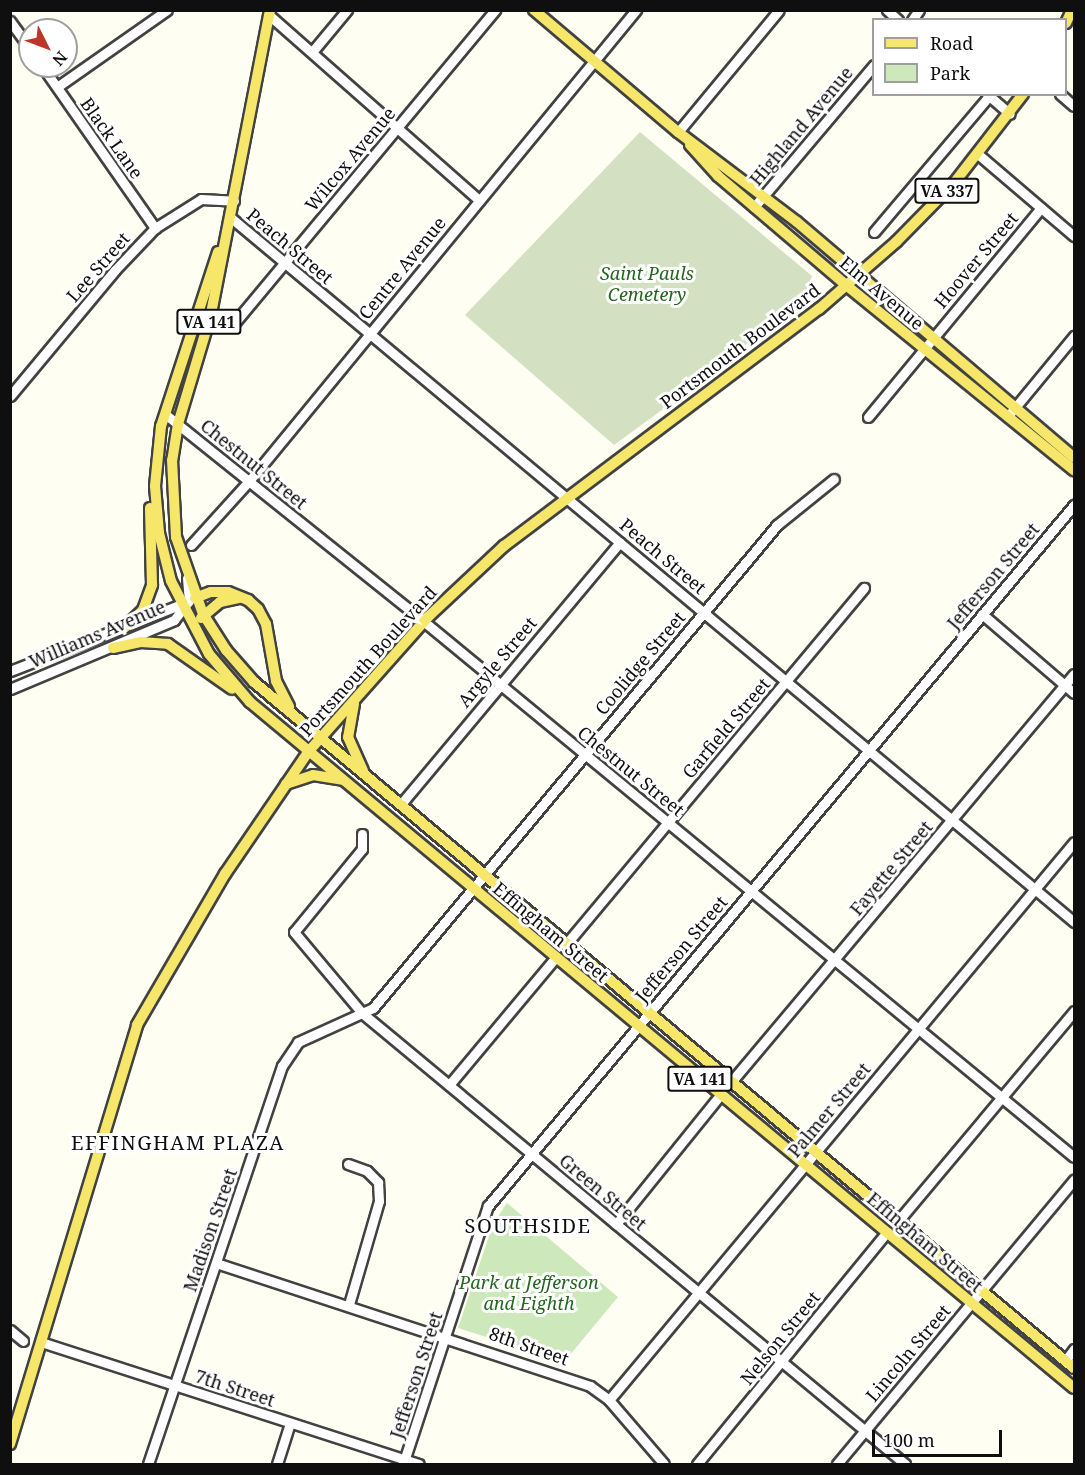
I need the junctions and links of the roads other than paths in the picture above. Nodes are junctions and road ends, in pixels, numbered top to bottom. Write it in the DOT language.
graph roads {
  1 [pos="167,10"];
  2 [pos="347,10"];
  3 [pos="495,10"];
  4 [pos="534,10"];
  5 [pos="636,10"];
  6 [pos="779,10"];
  7 [pos="269,13"];
  8 [pos="312,52"];
  9 [pos="595,61"];
  10 [pos="872,66"];
  11 [pos="51,78"];
  12 [pos="57,87"];
  13 [pos="987,96"];
  14 [pos="989,96"];
  15 [pos="1022,96"];
  16 [pos="1062,96"];
  17 [pos="1074,106"];
  18 [pos="1010,114"];
  19 [pos="398,128"];
  20 [pos="678,132"];
  21 [pos="979,155"];
  22 [pos="764,196"];
  23 [pos="479,200"];
  24 [pos="234,201"];
  25 [pos="754,207"];
  26 [pos="1041,208"];
  27 [pos="230,217"];
  28 [pos="154,228"];
  29 [pos="874,232"];
  30 [pos="1074,236"];
  31 [pos="285,263"];
  32 [pos="859,274"];
  33 [pos="846,285"];
  34 [pos="231,327"];
  35 [pos="370,333"];
  36 [pos="933,336"];
  37 [pos="1074,336"];
  38 [pos="923,349"];
  39 [pos="10,396"];
  40 [pos="1012,412"];
  41 [pos="165,414"];
  42 [pos="868,417"];
  43 [pos="178,424"];
  44 [pos="1074,458"];
  45 [pos="156,463"];
  46 [pos="1074,470"];
  47 [pos="834,479"];
  48 [pos="249,481"];
  49 [pos="566,497"];
  50 [pos="1074,505"];
  51 [pos="620,542"];
  52 [pos="191,545"];
  53 [pos="864,588"];
  54 [pos="245,598"];
  55 [pos="187,603"];
  56 [pos="704,612"];
  57 [pos="203,614"];
  58 [pos="982,614"];
  59 [pos="423,622"];
  60 [pos="124,628"];
  61 [pos="197,634"];
  62 [pos="113,648"];
  63 [pos="10,671"];
  64 [pos="1074,674"];
  65 [pos="786,680"];
  66 [pos="500,685"];
  67 [pos="1065,685"];
  68 [pos="10,689"];
  69 [pos="361,690"];
  70 [pos="1074,693"];
  71 [pos="250,702"];
  72 [pos="303,723"];
  73 [pos="320,738"];
  74 [pos="309,750"];
  75 [pos="869,750"];
  76 [pos="585,755"];
  77 [pos="368,778"];
  78 [pos="348,782"];
  79 [pos="286,784"];
  80 [pos="401,804"];
  81 [pos="953,820"];
  82 [pos="668,823"];
  83 [pos="362,834"];
  84 [pos="1074,842"];
  85 [pos="485,874"];
  86 [pos="473,888"];
  87 [pos="1035,889"];
  88 [pos="751,891"];
  89 [pos="1074,922"];
  90 [pos="567,943"];
  91 [pos="556,957"];
  92 [pos="835,960"];
  93 [pos="1074,1011"];
  94 [pos="362,1013"];
  95 [pos="649,1013"];
  96 [pos="638,1026"];
  97 [pos="918,1029"];
  98 [pos="731,1082"];
  99 [pos="449,1085"];
  100 [pos="720,1095"];
  101 [pos="1002,1098"];
  102 [pos="815,1152"];
  103 [pos="532,1154"];
  104 [pos="1074,1157"];
  105 [pos="348,1164"];
  106 [pos="806,1164"];
  107 [pos="1074,1180"];
  108 [pos="898,1221"];
  109 [pos="616,1224"];
  110 [pos="888,1232"];
  111 [pos="216,1263"];
  112 [pos="981,1290"];
  113 [pos="698,1292"];
  114 [pos="971,1302"];
  115 [pos="349,1304"];
  116 [pos="10,1330"];
  117 [pos="446,1336"];
  118 [pos="23,1341"];
  119 [pos="41,1342"];
  120 [pos="1074,1349"];
  121 [pos="1065,1360"];
  122 [pos="782,1362"];
  123 [pos="1074,1368"];
  124 [pos="176,1386"];
  125 [pos="1074,1388"];
  126 [pos="609,1400"];
  127 [pos="290,1423"];
  128 [pos="864,1431"];
  129 [pos="10,1444"];
  130 [pos="404,1462"];
  131 [pos="148,1464"];
  132 [pos="277,1464"];
  133 [pos="419,1464"];
  134 [pos="664,1464"];
  135 [pos="697,1464"];
  136 [pos="837,1464"];
  137 [pos="904,1464"];
  1 -- 12 [label="street"];
  2 -- 8 [label="street"];
  3 -- 19 [label="street, Wilcox Avenue"];
  4 -- 9 [label="main road, Elm Avenue"];
  5 -- 9 [label="street, Centre Avenue"];
  6 -- 20 [label="street"];
  7 -- 8 [label="street"];
  7 -- 24 [label="main road, VA 141"];
  8 -- 19 [label="street"];
  9 -- 20 [label="main road, Elm Avenue"];
  9 -- 23 [label="street, Centre Avenue"];
  10 -- 22 [label="street, Highland Avenue"];
  11 -- 12 [label="street, Black Lane"];
  12 -- 28 [label="street, Black Lane"];
  13 -- 29 [label="street"];
  14 -- 18 [label="street"];
  15 -- 18 [label="main road, Portsmouth Boulevard / VA 337"];
  16 -- 17 [label="street"];
  18 -- 21 [label="main road, Portsmouth Boulevard / VA 337"];
  19 -- 23 [label="street"];
  19 -- 31 [label="street, Wilcox Avenue"];
  20 -- 22 [label="main road, Elm Avenue"];
  20 -- 25 [label="main road, Elm Avenue"];
  21 -- 26 [label="street"];
  21 -- 32 [label="main road, Portsmouth Boulevard / VA 337"];
  22 -- 25 [label="street, Highland Avenue"];
  22 -- 32 [label="main road, Elm Avenue"];
  23 -- 35 [label="street, Centre Avenue"];
  24 -- 27 [label="main road, VA 141"];
  24 -- 28 [label="street, Lee Street"];
  25 -- 33 [label="main road, Elm Avenue"];
  26 -- 30 [label="street"];
  26 -- 36 [label="street, Hoover Street"];
  27 -- 31 [label="street, Peach Street"];
  27 -- 41 [label="main road, VA 141"];
  27 -- 43 [label="main road, VA 141"];
  28 -- 39 [label="street, Lee Street"];
  31 -- 34 [label="street, Wilcox Avenue"];
  31 -- 35 [label="street, Peach Street"];
  32 -- 33 [label="main road, Portsmouth Boulevard / VA 337"];
  32 -- 36 [label="main road, Elm Avenue"];
  33 -- 38 [label="main road, Elm Avenue"];
  33 -- 49 [label="main road, Portsmouth Boulevard"];
  35 -- 48 [label="street, Centre Avenue"];
  35 -- 49 [label="street, Peach Street"];
  36 -- 38 [label="street, Hoover Street"];
  36 -- 40 [label="main road, Elm Avenue"];
  37 -- 40 [label="street"];
  38 -- 40 [label="main road, Elm Avenue"];
  38 -- 42 [label="street, Hoover Street"];
  40 -- 44 [label="main road, Elm Avenue"];
  40 -- 46 [label="main road, Elm Avenue"];
  41 -- 43 [label="street, Chestnut Street"];
  41 -- 45 [label="main road, Effingham Street / VA 141"];
  43 -- 48 [label="street, Chestnut Street"];
  43 -- 55 [label="main road, Effingham Street / VA 141"];
  45 -- 55 [label="main road, Effingham Street / VA 141"];
  45 -- 60 [label="main road"];
  47 -- 56 [label="street, Coolidge Street"];
  48 -- 52 [label="street, Centre Avenue"];
  48 -- 59 [label="street, Chestnut Street"];
  49 -- 51 [label="street, Peach Street"];
  49 -- 59 [label="main road, Portsmouth Boulevard"];
  50 -- 58 [label="street, Jefferson Street"];
  51 -- 56 [label="street, Peach Street"];
  51 -- 66 [label="street, Argyle Street"];
  53 -- 65 [label="street, Garfield Street"];
  54 -- 55 [label="main road"];
  54 -- 57 [label="main road"];
  54 -- 72 [label="main road"];
  55 -- 57 [label="main road, Effingham Street / VA 141"];
  55 -- 60 [label="street, Williams Avenue"];
  55 -- 61 [label="main road, Effingham Street / VA 141"];
  55 -- 62 [label="street, Williams Avenue"];
  56 -- 65 [label="street, Peach Street"];
  56 -- 76 [label="street, Coolidge Street"];
  57 -- 61 [label="main road"];
  57 -- 72 [label="main road, Effingham Street / VA 141"];
  58 -- 67 [label="street"];
  58 -- 75 [label="street, Jefferson Street"];
  59 -- 66 [label="street, Chestnut Street"];
  59 -- 69 [label="main road, Portsmouth Boulevard"];
  60 -- 63 [label="street, Williams Avenue"];
  61 -- 71 [label="main road, Effingham Street / VA 141"];
  62 -- 68 [label="street, Williams Avenue"];
  62 -- 71 [label="main road"];
  64 -- 67 [label="street, Fayette Street"];
  65 -- 75 [label="street, Peach Street"];
  65 -- 82 [label="street, Garfield Street"];
  66 -- 76 [label="street, Chestnut Street"];
  66 -- 80 [label="street, Argyle Street"];
  67 -- 70 [label="street"];
  67 -- 81 [label="street, Fayette Street"];
  69 -- 73 [label="main road, Portsmouth Boulevard"];
  69 -- 77 [label="main road"];
  71 -- 74 [label="main road, Effingham Street / VA 141"];
  72 -- 73 [label="main road, Effingham Street / VA 141"];
  73 -- 74 [label="main road, Portsmouth Boulevard"];
  73 -- 77 [label="main road, Effingham Street / VA 141"];
  74 -- 78 [label="main road, Effingham Street / VA 141"];
  74 -- 79 [label="main road, Portsmouth Boulevard"];
  75 -- 81 [label="street, Peach Street"];
  75 -- 88 [label="street, Jefferson Street"];
  76 -- 82 [label="street, Chestnut Street"];
  76 -- 85 [label="street, Coolidge Street"];
  77 -- 80 [label="main road, Effingham Street / VA 141"];
  78 -- 79 [label="main road"];
  78 -- 86 [label="main road, Effingham Street / VA 141"];
  79 -- 119 [label="main road, Portsmouth Boulevard"];
  80 -- 85 [label="main road, Effingham Street / VA 141"];
  81 -- 87 [label="street, Peach Street"];
  81 -- 92 [label="street, Fayette Street"];
  82 -- 88 [label="street, Chestnut Street"];
  82 -- 90 [label="street, Garfield Street"];
  83 -- 94 [label="street, Green Street"];
  84 -- 87 [label="street, Palmer Street"];
  85 -- 86 [label="street, Coolidge Street"];
  85 -- 90 [label="main road, Effingham Street / VA 141"];
  86 -- 91 [label="main road, Effingham Street / VA 141"];
  86 -- 94 [label="street, Coolidge Street"];
  87 -- 89 [label="street, Peach Street"];
  87 -- 97 [label="street, Palmer Street"];
  88 -- 92 [label="street, Chestnut Street"];
  88 -- 95 [label="street, Jefferson Street"];
  90 -- 95 [label="main road, Effingham Street / VA 141"];
  91 -- 96 [label="main road, Effingham Street / VA 141"];
  91 -- 99 [label="street"];
  92 -- 97 [label="street, Chestnut Street"];
  92 -- 98 [label="street, Fayette Street"];
  93 -- 101 [label="street"];
  94 -- 99 [label="street, Green Street"];
  94 -- 111 [label="street, Madison Street"];
  95 -- 96 [label="street, Jefferson Street"];
  95 -- 98 [label="main road, Effingham Street / VA 141"];
  96 -- 100 [label="main road, Effingham Street / VA 141"];
  96 -- 103 [label="street, Jefferson Street"];
  97 -- 101 [label="street, Chestnut Street"];
  97 -- 102 [label="street, Palmer Street"];
  98 -- 102 [label="main road, Effingham Street / VA 141"];
  99 -- 103 [label="street, Green Street"];
  100 -- 106 [label="main road, Effingham Street / VA 141"];
  100 -- 109 [label="street"];
  101 -- 104 [label="street, Chestnut Street"];
  101 -- 108 [label="street"];
  102 -- 106 [label="street, Palmer Street"];
  102 -- 108 [label="main road, Effingham Street / VA 141"];
  103 -- 109 [label="street, Green Street"];
  103 -- 117 [label="street, Jefferson Street"];
  105 -- 115 [label="street"];
  106 -- 110 [label="main road, Effingham Street / VA 141"];
  106 -- 113 [label="street, Palmer Street"];
  107 -- 112 [label="street, Lincoln Street"];
  108 -- 112 [label="main road, Effingham Street / VA 141"];
  109 -- 113 [label="street, Green Street"];
  110 -- 114 [label="main road, Effingham Street / VA 141"];
  110 -- 122 [label="street, Nelson Street"];
  111 -- 115 [label="street, 8th Street"];
  111 -- 124 [label="street, Madison Street"];
  112 -- 114 [label="street, Lincoln Street"];
  112 -- 121 [label="main road, Effingham Street / VA 141"];
  113 -- 122 [label="street, Green Street"];
  113 -- 126 [label="street, Palmer Street"];
  114 -- 125 [label="main road, Effingham Street / VA 141"];
  114 -- 128 [label="street, Lincoln Street"];
  115 -- 117 [label="street, 8th Street"];
  116 -- 118 [label="street"];
  117 -- 126 [label="street, 8th Street"];
  117 -- 130 [label="street, Jefferson Street"];
  119 -- 124 [label="street, 7th Street"];
  119 -- 129 [label="main road, Portsmouth Boulevard"];
  120 -- 121 [label="street"];
  121 -- 123 [label="main road, Effingham Street / VA 141"];
  122 -- 128 [label="street, Green Street"];
  122 -- 135 [label="street, Nelson Street"];
  124 -- 127 [label="street, 7th Street"];
  124 -- 131 [label="street, Madison Street"];
  126 -- 134 [label="street, 8th Street"];
  127 -- 130 [label="street, 7th Street"];
  127 -- 132 [label="street"];
  128 -- 136 [label="street, Lincoln Street"];
  128 -- 137 [label="street, Green Street"];
  130 -- 133 [label="street, 7th Street"];
}
